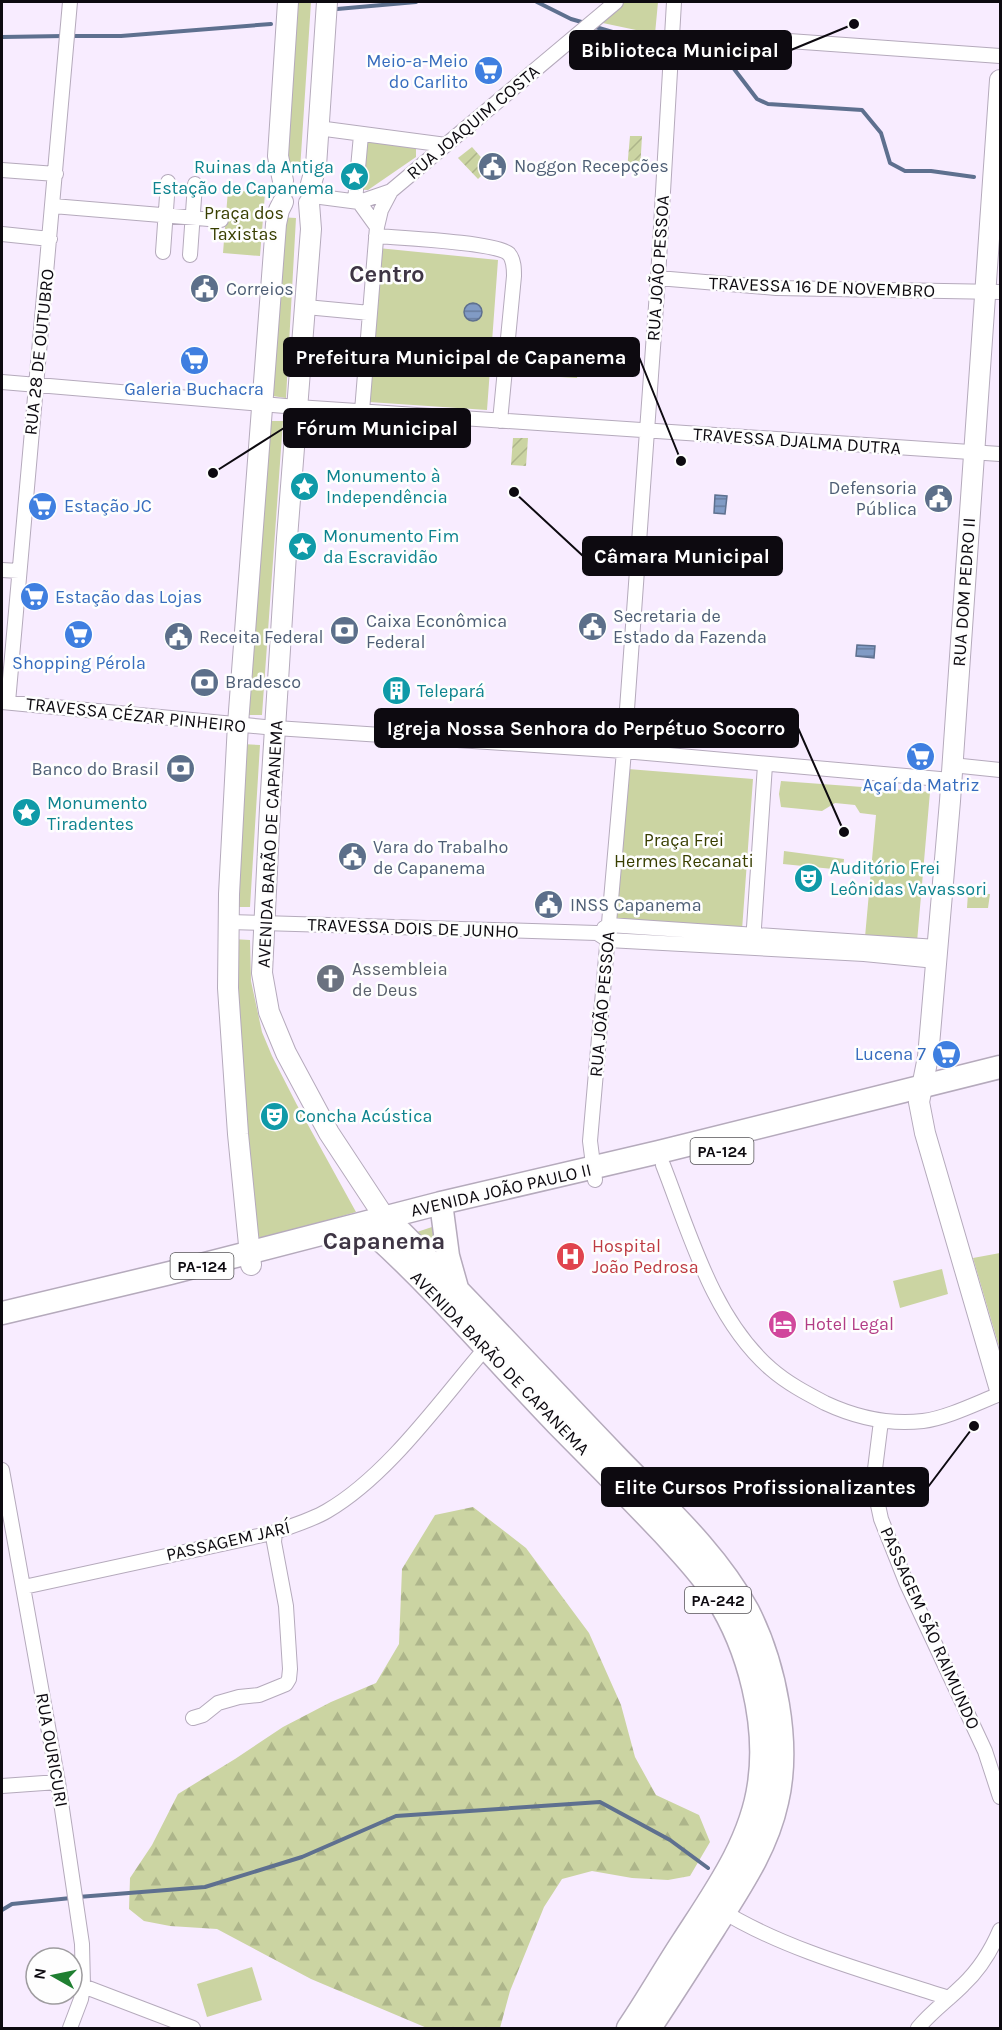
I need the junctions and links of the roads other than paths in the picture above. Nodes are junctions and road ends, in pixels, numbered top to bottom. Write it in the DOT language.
graph roads {
  1 [pos="70,2"];
  2 [pos="288,2"];
  3 [pos="327,2"];
  4 [pos="616,2"];
  5 [pos="674,2"];
  6 [pos="789,41"];
  7 [pos="1000,56"];
  8 [pos="1000,80"];
  9 [pos="318,128"];
  10 [pos="362,135"];
  11 [pos="999,135"];
  12 [pos="446,145"];
  13 [pos="2,170"];
  14 [pos="56,174"];
  15 [pos="283,181"];
  16 [pos="168,182"];
  17 [pos="195,184"];
  18 [pos="390,191"];
  19 [pos="311,194"];
  20 [pos="357,201"];
  21 [pos="283,202"];
  22 [pos="53,206"];
  23 [pos="165,216"];
  24 [pos="193,219"];
  25 [pos="221,220"];
  26 [pos="377,231"];
  27 [pos="2,234"];
  28 [pos="50,239"];
  29 [pos="164,252"];
  30 [pos="190,255"];
  31 [pos="658,278"];
  32 [pos="994,292"];
  33 [pos="306,307"];
  34 [pos="369,313"];
  35 [pos="2,382"];
  36 [pos="36,384"];
  37 [pos="261,404"];
  38 [pos="297,407"];
  39 [pos="362,411"];
  40 [pos="500,421"];
  41 [pos="647,431"];
  42 [pos="975,452"];
  43 [pos="1000,454"];
  44 [pos="2,570"];
  45 [pos="19,572"];
  46 [pos="5,702"];
  47 [pos="238,724"];
  48 [pos="276,728"];
  49 [pos="624,751"];
  50 [pos="765,765"];
  51 [pos="1000,770"];
  52 [pos="952,773"];
  53 [pos="229,922"];
  54 [pos="264,924"];
  55 [pos="609,925"];
  56 [pos="603,936"];
  57 [pos="753,941"];
  58 [pos="936,954"];
  59 [pos="1000,1067"];
  60 [pos="1000,1081"];
  61 [pos="920,1094"];
  62 [pos="663,1165"];
  63 [pos="594,1174"];
  64 [pos="441,1210"];
  65 [pos="389,1223"];
  66 [pos="251,1259"];
  67 [pos="458,1289"];
  68 [pos="2,1313"];
  69 [pos="2,1327"];
  70 [pos="492,1341"];
  71 [pos="1000,1392"];
  72 [pos="881,1420"];
  73 [pos="2,1470"];
  74 [pos="275,1532"];
  75 [pos="24,1587"];
  76 [pos="193,1718"];
  77 [pos="58,1782"];
  78 [pos="2,1786"];
  79 [pos="1000,1797"];
  80 [pos="716,1908"];
  81 [pos="1000,1930"];
  82 [pos="82,1946"];
  83 [pos="84,1986"];
  84 [pos="949,1998"];
  85 [pos="77,2006"];
  86 [pos="70,2028"];
  87 [pos="193,2028"];
  88 [pos="628,2028"];
  89 [pos="650,2028"];
  90 [pos="918,2028"];
  1 -- 14 [label="street, RUA 28 DE OUTUBRO"];
  2 -- 15 [label="street"];
  3 -- 9 [label="street, AVENIDA BARÃO DE CAPANEMA"];
  4 -- 12 [label="street, RUA JOAQUIM COSTA"];
  5 -- 31 [label="street, RUA JOÃO PESSOA"];
  6 -- 7 [label="street"];
  8 -- 11 [label="street, RUA DOM PEDRO II"];
  9 -- 10 [label="street"];
  9 -- 19 [label="street, AVENIDA BARÃO DE CAPANEMA"];
  10 -- 12 [label="street"];
  10 -- 20 [label="street"];
  11 -- 32 [label="street, RUA DOM PEDRO II"];
  12 -- 18 [label="street, RUA JOAQUIM COSTA"];
  13 -- 14 [label="street"];
  14 -- 22 [label="street, RUA 28 DE OUTUBRO"];
  15 -- 19 [label="street"];
  15 -- 21 [label="street"];
  16 -- 23 [label="street"];
  17 -- 24 [label="street"];
  18 -- 20 [label="street, RUA JOAQUIM COSTA"];
  18 -- 26 [label="street"];
  19 -- 20 [label="street, RUA JOAQUIM COSTA"];
  19 -- 21 [label="street"];
  19 -- 33 [label="street, AVENIDA BARÃO DE CAPANEMA"];
  20 -- 26 [label="street"];
  21 -- 37 [label="street, AVENIDA BARÃO DE CAPANEMA"];
  22 -- 23 [label="street"];
  22 -- 28 [label="street, RUA 28 DE OUTUBRO"];
  23 -- 24 [label="street"];
  23 -- 29 [label="street"];
  24 -- 25 [label="street"];
  24 -- 30 [label="street"];
  26 -- 34 [label="street"];
  26 -- 40 [label="street"];
  27 -- 28 [label="street"];
  28 -- 36 [label="street, RUA 28 DE OUTUBRO"];
  31 -- 32 [label="street, TRAVESSA 16 DE NOVEMBRO"];
  31 -- 41 [label="street, RUA JOÃO PESSOA"];
  32 -- 42 [label="street, RUA DOM PEDRO II"];
  33 -- 34 [label="street"];
  33 -- 38 [label="street, AVENIDA BARÃO DE CAPANEMA"];
  34 -- 39 [label="street"];
  35 -- 36 [label="street, TRAVESSA DJALMA DUTRA"];
  36 -- 37 [label="street, TRAVESSA DJALMA DUTRA"];
  36 -- 45 [label="street, RUA 28 DE OUTUBRO"];
  37 -- 38 [label="street, TRAVESSA DJALMA DUTRA"];
  37 -- 47 [label="street, AVENIDA BARÃO DE CAPANEMA"];
  38 -- 39 [label="street, TRAVESSA DJALMA DUTRA"];
  38 -- 48 [label="street, AVENIDA BARÃO DE CAPANEMA"];
  39 -- 40 [label="street, TRAVESSA DJALMA DUTRA"];
  40 -- 41 [label="street, TRAVESSA DJALMA DUTRA"];
  41 -- 42 [label="street, TRAVESSA DJALMA DUTRA"];
  41 -- 49 [label="street, RUA JOÃO PESSOA"];
  42 -- 43 [label="street, TRAVESSA DJALMA DUTRA"];
  42 -- 52 [label="street, RUA DOM PEDRO II"];
  44 -- 45 [label="street"];
  45 -- 46 [label="street, RUA 28 DE OUTUBRO"];
  46 -- 47 [label="street, TRAVESSA CÉZAR PINHEIRO"];
  47 -- 48 [label="street, TRAVESSA CÉZAR PINHEIRO"];
  47 -- 53 [label="street, AVENIDA BARÃO DE CAPANEMA"];
  48 -- 49 [label="street, TRAVESSA CÉZAR PINHEIRO"];
  48 -- 54 [label="street, AVENIDA BARÃO DE CAPANEMA"];
  49 -- 50 [label="street, TRAVESSA CÉZAR PINHEIRO"];
  49 -- 55 [label="street, RUA JOÃO PESSOA"];
  50 -- 52 [label="street, TRAVESSA CÉZAR PINHEIRO"];
  50 -- 57 [label="street"];
  51 -- 52 [label="street, TRAVESSA CÉZAR PINHEIRO"];
  52 -- 58 [label="street, RUA DOM PEDRO II"];
  53 -- 54 [label="street, TRAVESSA DOIS DE JUNHO"];
  53 -- 66 [label="street, AVENIDA BARÃO DE CAPANEMA"];
  54 -- 56 [label="street, TRAVESSA DOIS DE JUNHO"];
  54 -- 65 [label="street, AVENIDA BARÃO DE CAPANEMA"];
  55 -- 56 [label="street, RUA JOÃO PESSOA"];
  55 -- 57 [label="street, TRAVESSA DOIS DE JUNHO"];
  56 -- 57 [label="street, TRAVESSA DOIS DE JUNHO"];
  56 -- 63 [label="street, RUA JOÃO PESSOA"];
  57 -- 58 [label="street, TRAVESSA DOIS DE JUNHO"];
  58 -- 61 [label="street, RUA DOM PEDRO II"];
  59 -- 61 [label="main road, AVENIDA JOÃO PAULO II / PA-124"];
  60 -- 61 [label="main road, AVENIDA JOÃO PAULO II / PA-124"];
  61 -- 62 [label="main road, AVENIDA JOÃO PAULO II / PA-124"];
  61 -- 63 [label="main road, AVENIDA JOÃO PAULO II / PA-124"];
  61 -- 71 [label="street"];
  62 -- 63 [label="main road, AVENIDA JOÃO PAULO II / PA-124"];
  62 -- 72 [label="street"];
  63 -- 64 [label="main road, AVENIDA JOÃO PAULO II / PA-124"];
  64 -- 65 [label="main road, AVENIDA JOÃO PAULO II / PA-124"];
  64 -- 67 [label="main road"];
  65 -- 66 [label="main road, AVENIDA JOÃO PAULO II / PA-124"];
  65 -- 67 [label="main road, AVENIDA BARÃO DE CAPANEMA / PA-242"];
  65 -- 70 [label="main road, AVENIDA BARÃO DE CAPANEMA / PA-242"];
  66 -- 68 [label="main road, AVENIDA JOÃO PAULO II / PA-124"];
  66 -- 69 [label="main road, AVENIDA JOÃO PAULO II / PA-124"];
  67 -- 70 [label="main road, AVENIDA BARÃO DE CAPANEMA / PA-242"];
  70 -- 74 [label="street, PASSAGEM JARÍ"];
  70 -- 80 [label="main road, AVENIDA BARÃO DE CAPANEMA / PA-242"];
  71 -- 72 [label="street"];
  72 -- 79 [label="street, PASSAGEM SÃO RAIMUNDO"];
  73 -- 75 [label="street, RUA OURICURI"];
  74 -- 75 [label="street, PASSAGEM JARÍ"];
  74 -- 76 [label="street"];
  75 -- 77 [label="street, RUA OURICURI"];
  77 -- 78 [label="street"];
  77 -- 82 [label="street, RUA OURICURI"];
  80 -- 84 [label="street"];
  80 -- 88 [label="main road, AVENIDA BARÃO DE CAPANEMA / PA-242"];
  80 -- 89 [label="main road, AVENIDA BARÃO DE CAPANEMA / PA-242"];
  81 -- 84 [label="street"];
  83 -- 87 [label="street"];
  84 -- 90 [label="street"];
  85 -- 86 [label="street, RUA OURICURI"];
}
